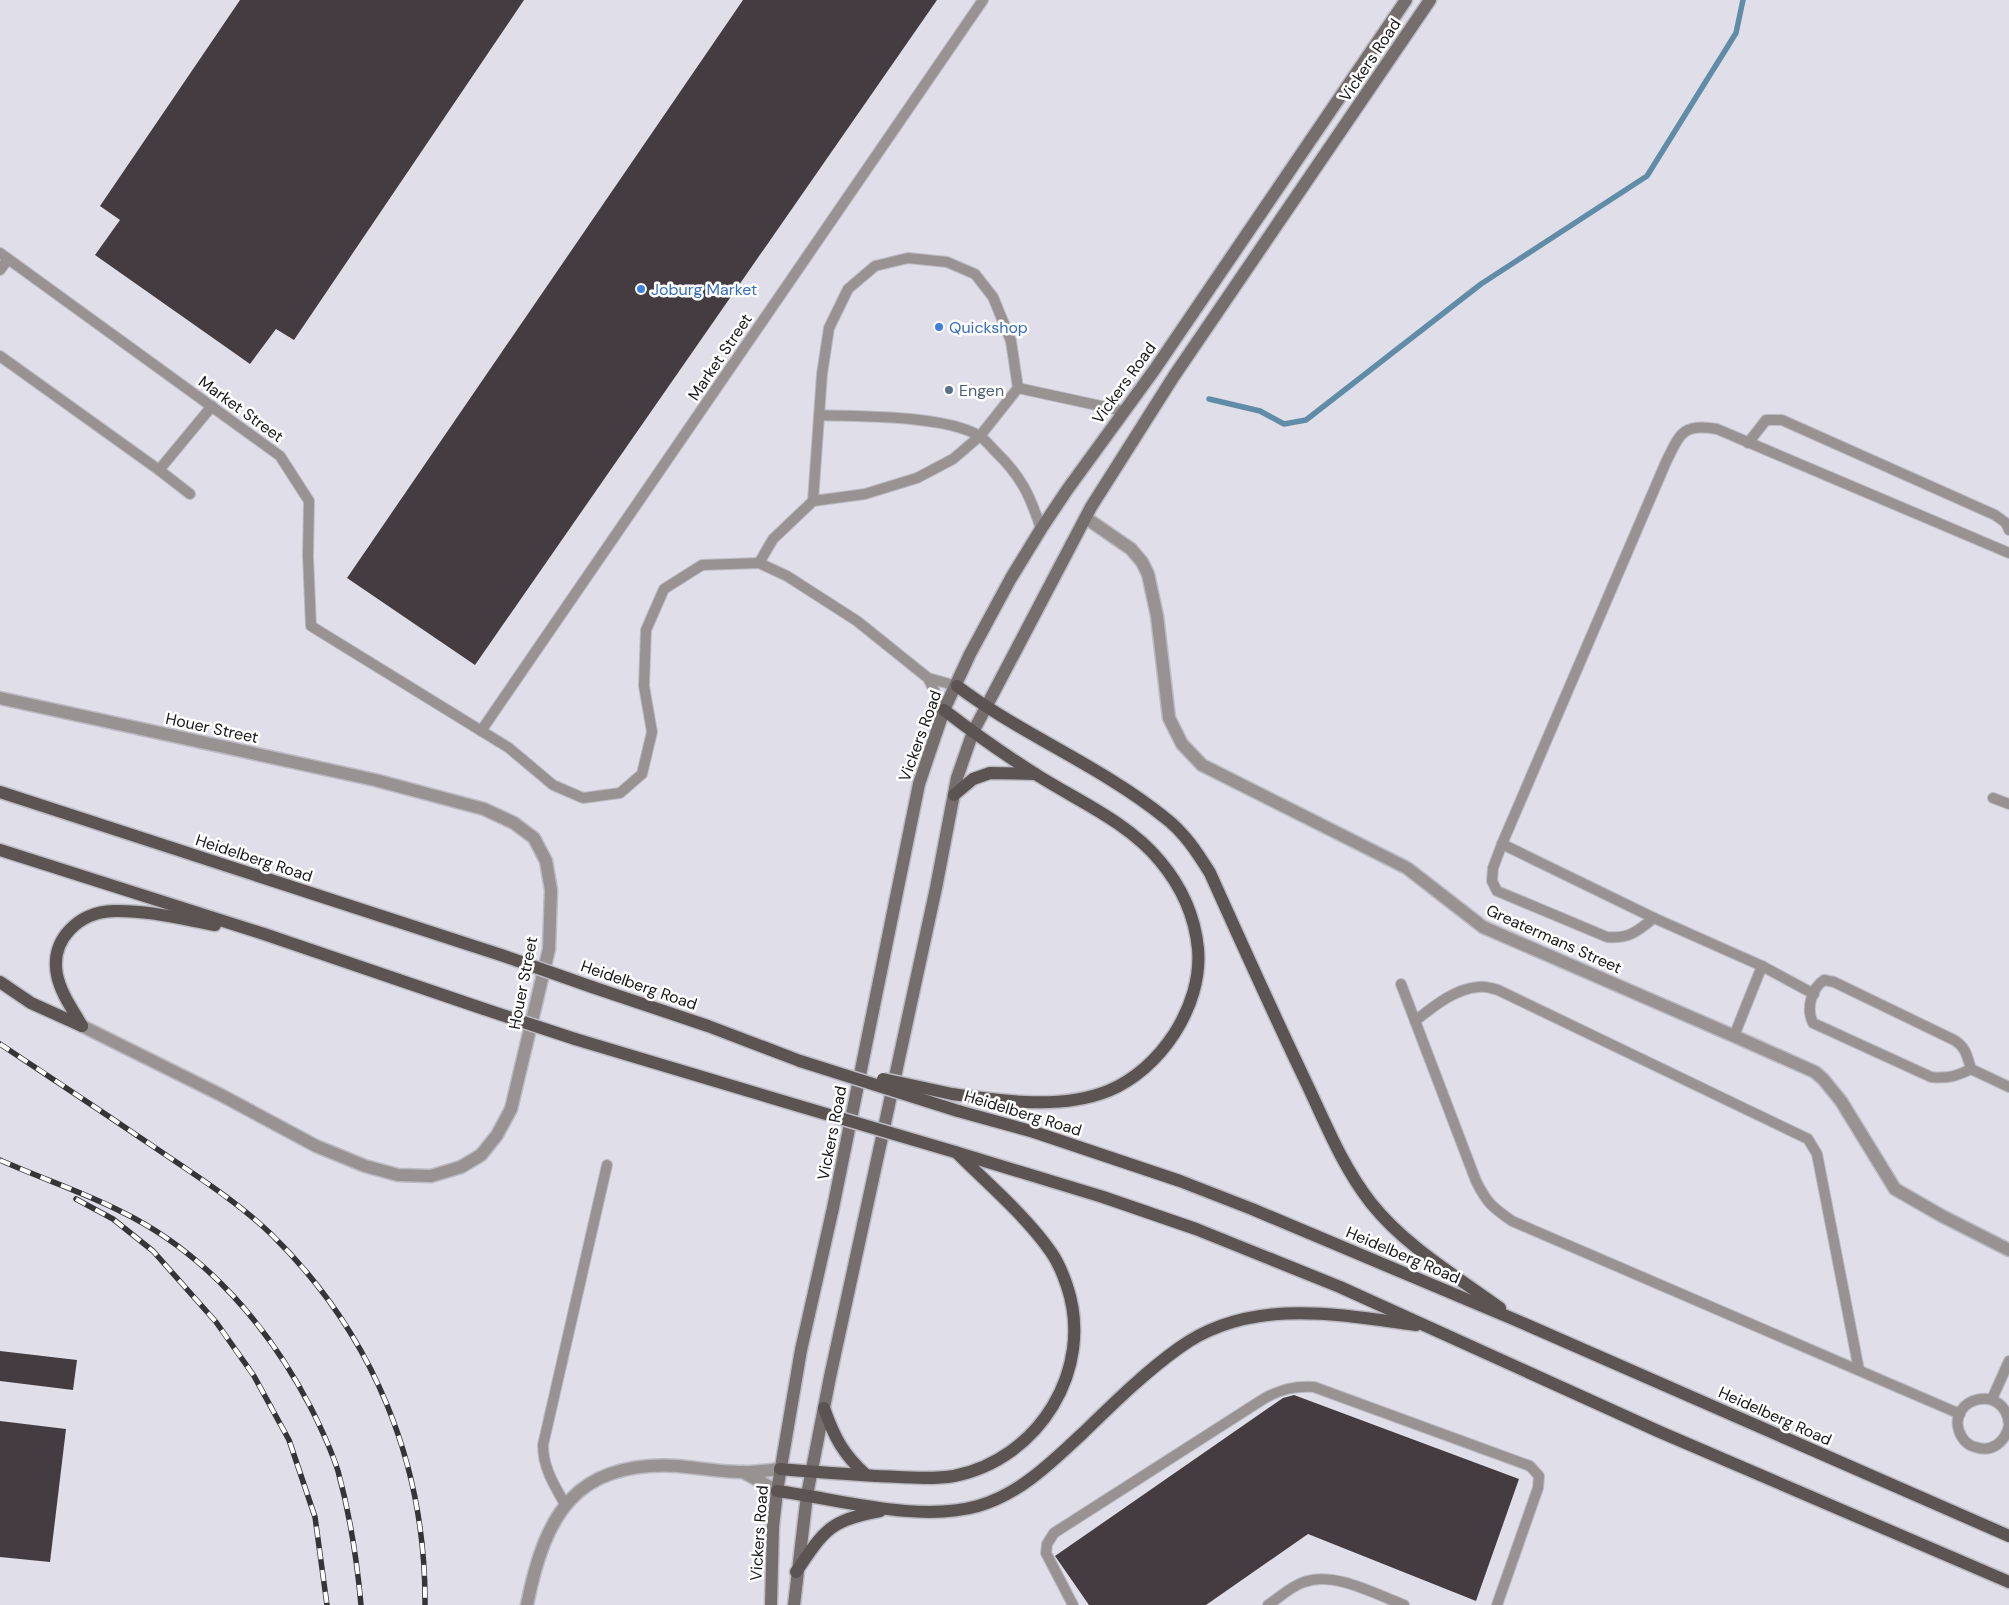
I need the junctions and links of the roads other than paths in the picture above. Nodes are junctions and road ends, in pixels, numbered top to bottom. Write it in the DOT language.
graph roads {
  1 [pos="983,0"];
  2 [pos="1406,0"];
  3 [pos="1430,0"];
  4 [pos="4,256"];
  5 [pos="0,270"];
  6 [pos="0,356"];
  7 [pos="1018,388"];
  8 [pos="212,406"];
  9 [pos="1124,411"];
  10 [pos="819,415"];
  11 [pos="980,436"];
  12 [pos="1748,443"];
  13 [pos="160,470"];
  14 [pos="190,494"];
  15 [pos="813,501"];
  16 [pos="1086,518"];
  17 [pos="1041,529"];
  18 [pos="2009,530"];
  19 [pos="2009,553"];
  20 [pos="759,563"];
  21 [pos="928,678"];
  22 [pos="957,686"];
  23 [pos="0,698"];
  24 [pos="987,709"];
  25 [pos="944,710"];
  26 [pos="481,731"];
  27 [pos="974,732"];
  28 [pos="1035,774"];
  29 [pos="0,792"];
  30 [pos="954,795"];
  31 [pos="1993,798"];
  32 [pos="2009,804"];
  33 [pos="1502,844"];
  34 [pos="0,850"];
  35 [pos="1654,918"];
  36 [pos="264,934"];
  37 [pos="1762,966"];
  38 [pos="0,982"];
  39 [pos="1401,984"];
  40 [pos="1814,994"];
  41 [pos="1415,1021"];
  42 [pos="82,1026"];
  43 [pos="1734,1036"];
  44 [pos="800,1060"];
  45 [pos="1971,1068"];
  46 [pos="2009,1087"];
  47 [pos="955,1152"];
  48 [pos="607,1166"];
  49 [pos="2009,1250"];
  50 [pos="1518,1321"];
  51 [pos="1431,1327"];
  52 [pos="2009,1361"];
  53 [pos="1858,1370"];
  54 [pos="1992,1399"];
  55 [pos="824,1408"];
  56 [pos="1960,1414"];
  57 [pos="2009,1430"];
  58 [pos="780,1469"];
  59 [pos="743,1472"];
  60 [pos="811,1472"];
  61 [pos="866,1475"];
  62 [pos="777,1491"];
  63 [pos="807,1495"];
  64 [pos="566,1506"];
  65 [pos="890,1509"];
  66 [pos="2009,1536"];
  67 [pos="796,1572"];
  68 [pos="2009,1582"];
  69 [pos="527,1605"];
  70 [pos="771,1605"];
  71 [pos="794,1605"];
  72 [pos="1073,1605"];
  73 [pos="1268,1605"];
  74 [pos="1404,1605"];
  75 [pos="1497,1605"];
  1 -- 26 [label="lane, Market Street"];
  2 -- 9 [label="main road, Vickers Road"];
  3 -- 16 [label="main road, Vickers Road"];
  4 -- 5 [label="lane"];
  4 -- 8 [label="lane, Market Street"];
  6 -- 13 [label="lane"];
  7 -- 9 [label="lane"];
  7 -- 10 [label="lane"];
  7 -- 11 [label="lane"];
  8 -- 13 [label="lane"];
  8 -- 26 [label="lane, Market Street"];
  9 -- 17 [label="main road, Vickers Road"];
  10 -- 11 [label="lane"];
  10 -- 15 [label="lane"];
  11 -- 15 [label="lane"];
  11 -- 17 [label="lane"];
  12 -- 18 [label="lane"];
  12 -- 19 [label="lane"];
  12 -- 33 [label="lane"];
  13 -- 14 [label="lane"];
  15 -- 20 [label="lane"];
  16 -- 24 [label="main road, Vickers Road"];
  16 -- 43 [label="street, Greatermans Street"];
  17 -- 22 [label="main road, Vickers Road"];
  20 -- 21 [label="lane, Market Street"];
  20 -- 26 [label="lane, Market Street"];
  21 -- 22 [label="lane, Market Street"];
  21 -- 25 [label="lane, Market Street"];
  22 -- 24 [label="main road"];
  22 -- 25 [label="main road, Vickers Road"];
  23 -- 42 [label="street, Houer Street"];
  24 -- 27 [label="main road, Vickers Road"];
  24 -- 50 [label="main road"];
  25 -- 27 [label="main road"];
  25 -- 58 [label="main road, Vickers Road"];
  27 -- 28 [label="main road"];
  27 -- 30 [label="main road, Vickers Road"];
  28 -- 30 [label="main road"];
  28 -- 44 [label="main road, bridge"];
  29 -- 44 [label="main road, Heidelberg Road, bridge"];
  30 -- 55 [label="main road, Vickers Road"];
  31 -- 32 [label="lane"];
  33 -- 35 [label="lane"];
  33 -- 35 [label="lane"];
  34 -- 36 [label="main road"];
  35 -- 37 [label="lane"];
  36 -- 42 [label="main road"];
  36 -- 47 [label="main road, bridge"];
  37 -- 40 [label="lane"];
  37 -- 43 [label="lane"];
  38 -- 42 [label="main road"];
  39 -- 41 [label="lane"];
  40 -- 45 [label="lane"];
  40 -- 45 [label="lane"];
  41 -- 53 [label="lane"];
  41 -- 53 [label="lane"];
  43 -- 49 [label="street, Greatermans Street"];
  44 -- 50 [label="main road, Heidelberg Road, bridge"];
  45 -- 46 [label="lane"];
  47 -- 51 [label="main road"];
  47 -- 61 [label="main road"];
  48 -- 64 [label="lane"];
  50 -- 66 [label="main road, Heidelberg Road"];
  51 -- 65 [label="main road"];
  51 -- 68 [label="main road"];
  52 -- 54 [label="lane"];
  53 -- 56 [label="lane"];
  54 -- 56 [label="lane"];
  54 -- 57 [label="lane"];
  55 -- 60 [label="main road, Vickers Road"];
  55 -- 61 [label="main road"];
  56 -- 57 [label="lane"];
  58 -- 59 [label="street"];
  58 -- 60 [label="main road"];
  58 -- 62 [label="main road, Vickers Road"];
  59 -- 62 [label="street"];
  59 -- 64 [label="street"];
  60 -- 61 [label="main road"];
  60 -- 63 [label="main road, Vickers Road"];
  62 -- 63 [label="main road"];
  62 -- 70 [label="main road, Vickers Road"];
  63 -- 65 [label="main road"];
  63 -- 67 [label="main road, Vickers Road"];
  64 -- 69 [label="street"];
  65 -- 67 [label="main road"];
  67 -- 71 [label="main road, Vickers Road"];
  72 -- 75 [label="lane"];
  73 -- 74 [label="lane"];
}
